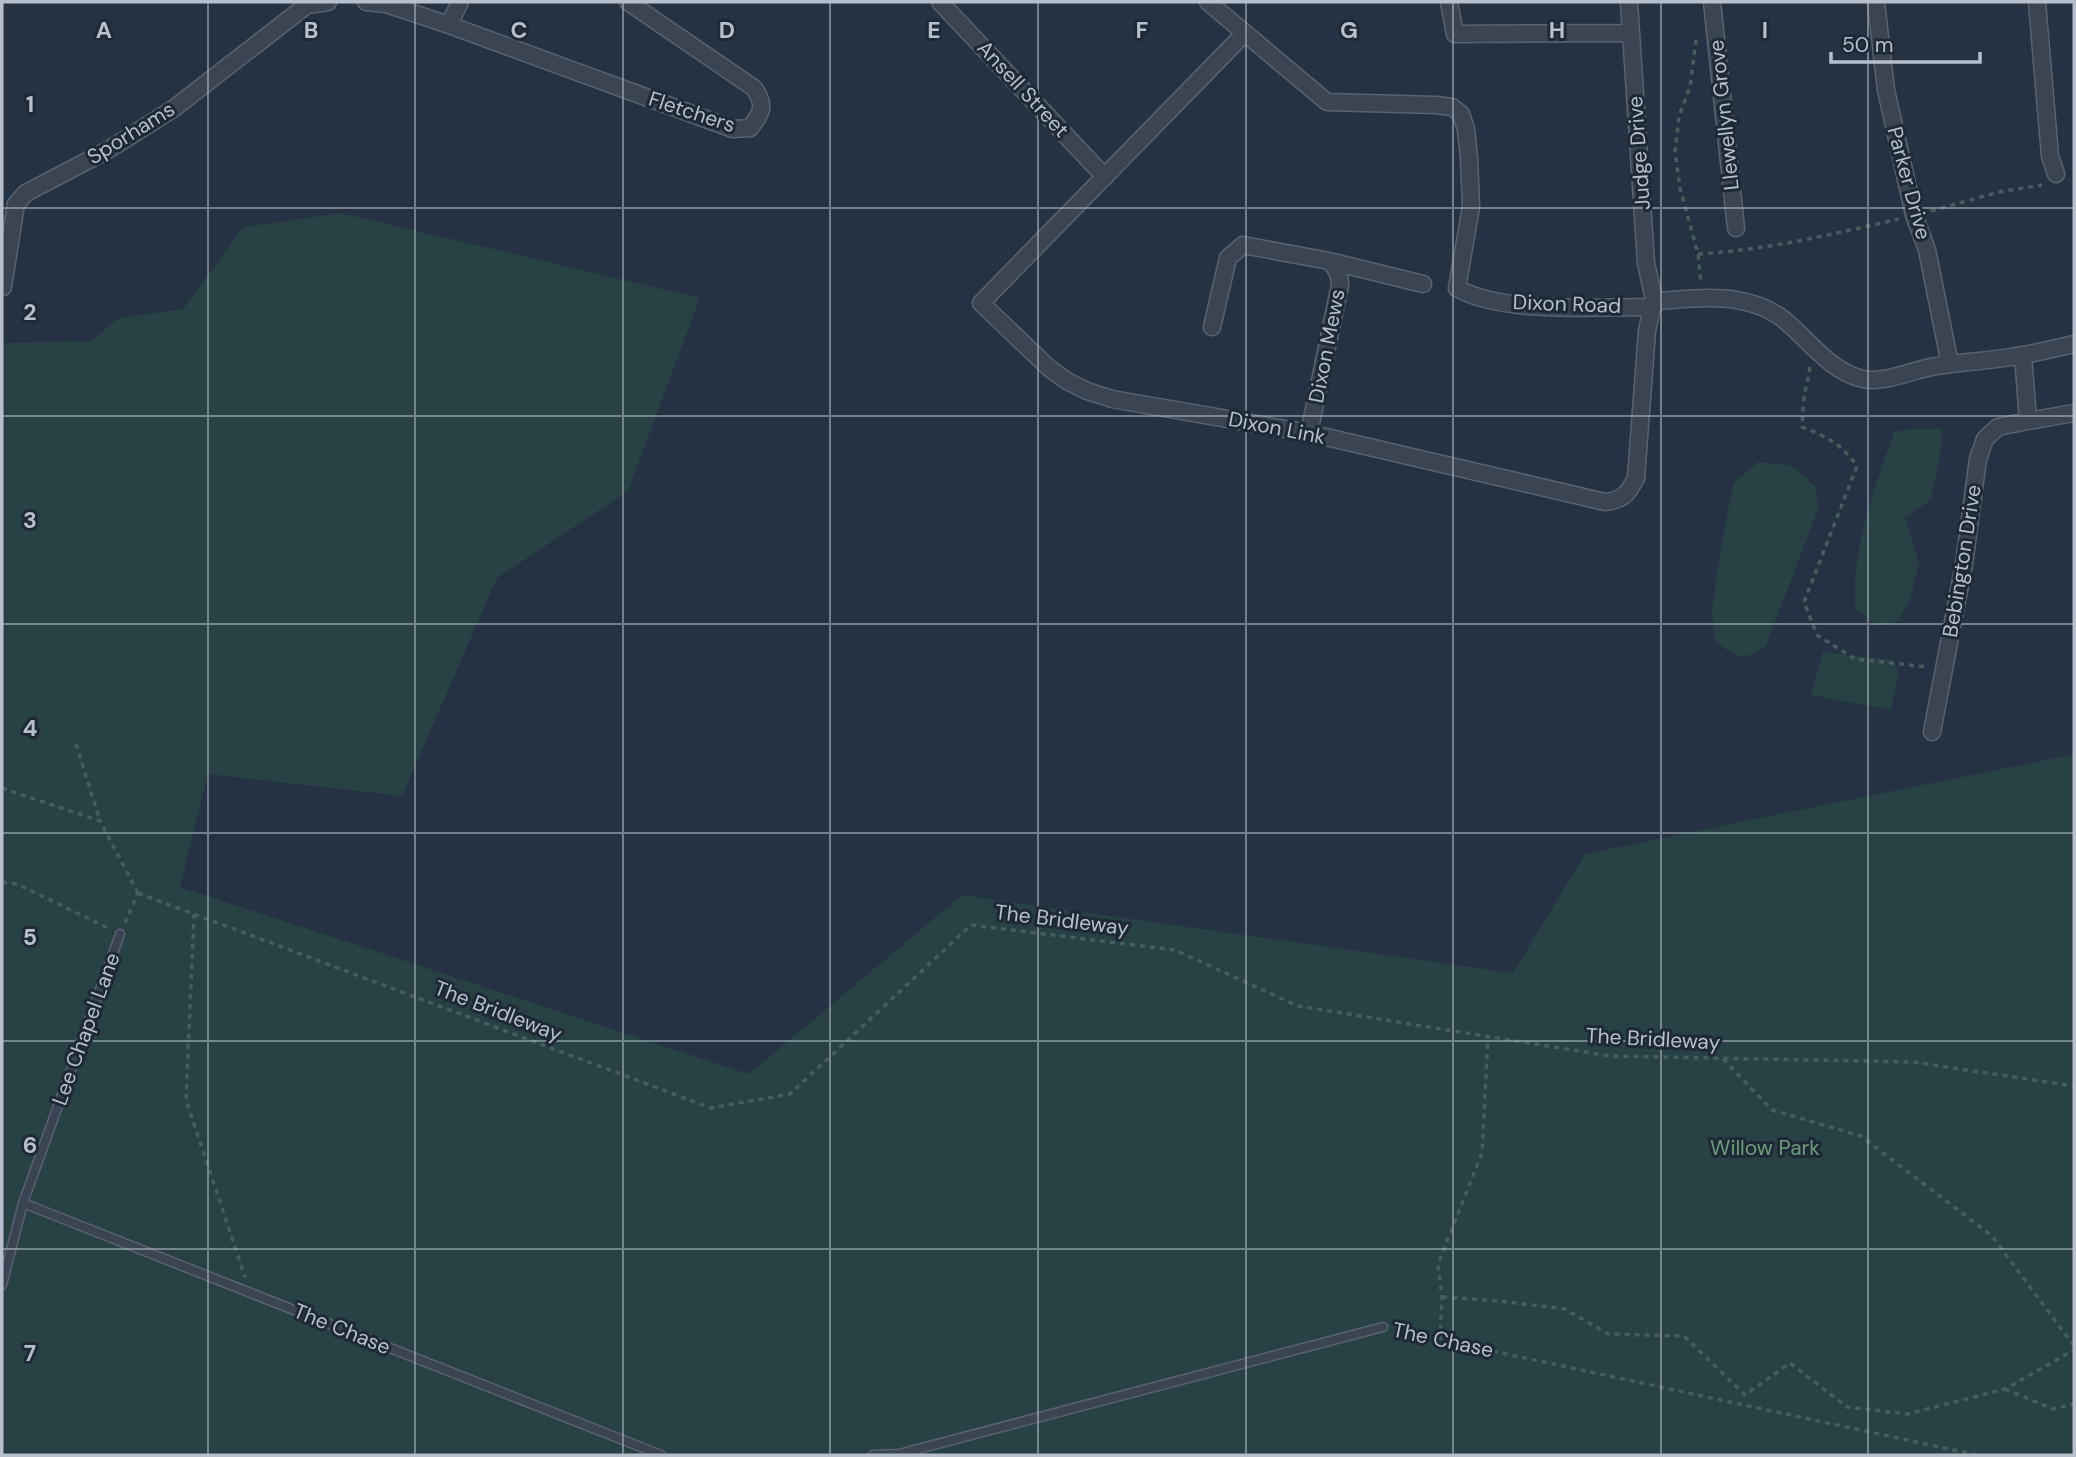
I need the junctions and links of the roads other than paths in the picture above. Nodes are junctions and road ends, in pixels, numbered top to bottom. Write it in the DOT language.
graph roads {
  1 [pos="328,2"];
  2 [pos="366,2"];
  3 [pos="460,2"];
  4 [pos="628,2"];
  5 [pos="940,2"];
  6 [pos="1208,2"];
  7 [pos="1449,2"];
  8 [pos="1629,2"];
  9 [pos="1712,2"];
  10 [pos="1876,2"];
  11 [pos="2037,2"];
  12 [pos="307,3"];
  13 [pos="449,25"];
  14 [pos="1631,33"];
  15 [pos="1244,34"];
  16 [pos="2056,174"];
  17 [pos="1105,177"];
  18 [pos="1736,228"];
  19 [pos="1329,261"];
  20 [pos="1423,284"];
  21 [pos="3,287"];
  22 [pos="1653,306"];
  23 [pos="1212,327"];
  24 [pos="2074,344"];
  25 [pos="2023,355"];
  26 [pos="1950,364"];
  27 [pos="2074,413"];
  28 [pos="2028,421"];
  29 [pos="1309,433"];
  30 [pos="1932,732"];
  31 [pos="120,934"];
  32 [pos="23,1203"];
  33 [pos="2,1285"];
  34 [pos="1383,1327"];
  35 [pos="661,1455"];
  36 [pos="873,1455"];
  1 -- 12 [label="street"];
  2 -- 13 [label="street, Fletchers"];
  3 -- 13 [label="street"];
  4 -- 13 [label="street, Fletchers"];
  5 -- 17 [label="street, Ansell Street"];
  6 -- 15 [label="street, Dixon Road"];
  7 -- 14 [label="street"];
  8 -- 14 [label="street, Judge Drive"];
  9 -- 18 [label="street, Llewellyn Grove"];
  10 -- 26 [label="street, Parker Drive"];
  11 -- 16 [label="street"];
  12 -- 21 [label="street, Sporhams"];
  14 -- 22 [label="street, Judge Drive"];
  15 -- 17 [label="street, Dixon Link"];
  15 -- 22 [label="street, Dixon Road"];
  17 -- 29 [label="street, Dixon Link"];
  19 -- 20 [label="street, Dixon Mews"];
  19 -- 23 [label="street, Dixon Mews"];
  19 -- 29 [label="street, Dixon Mews"];
  22 -- 26 [label="street, Dixon Road"];
  22 -- 29 [label="street, Dixon Link"];
  24 -- 25 [label="street, Dixon Road"];
  25 -- 26 [label="street, Dixon Road"];
  25 -- 28 [label="street"];
  27 -- 28 [label="street, Bebington Drive"];
  28 -- 30 [label="street, Bebington Drive"];
  31 -- 32 [label="lane, Lee Chapel Lane"];
  32 -- 33 [label="lane, Lee Chapel Lane"];
  32 -- 35 [label="lane, The Chase"];
  34 -- 36 [label="lane, The Chase"];
}
